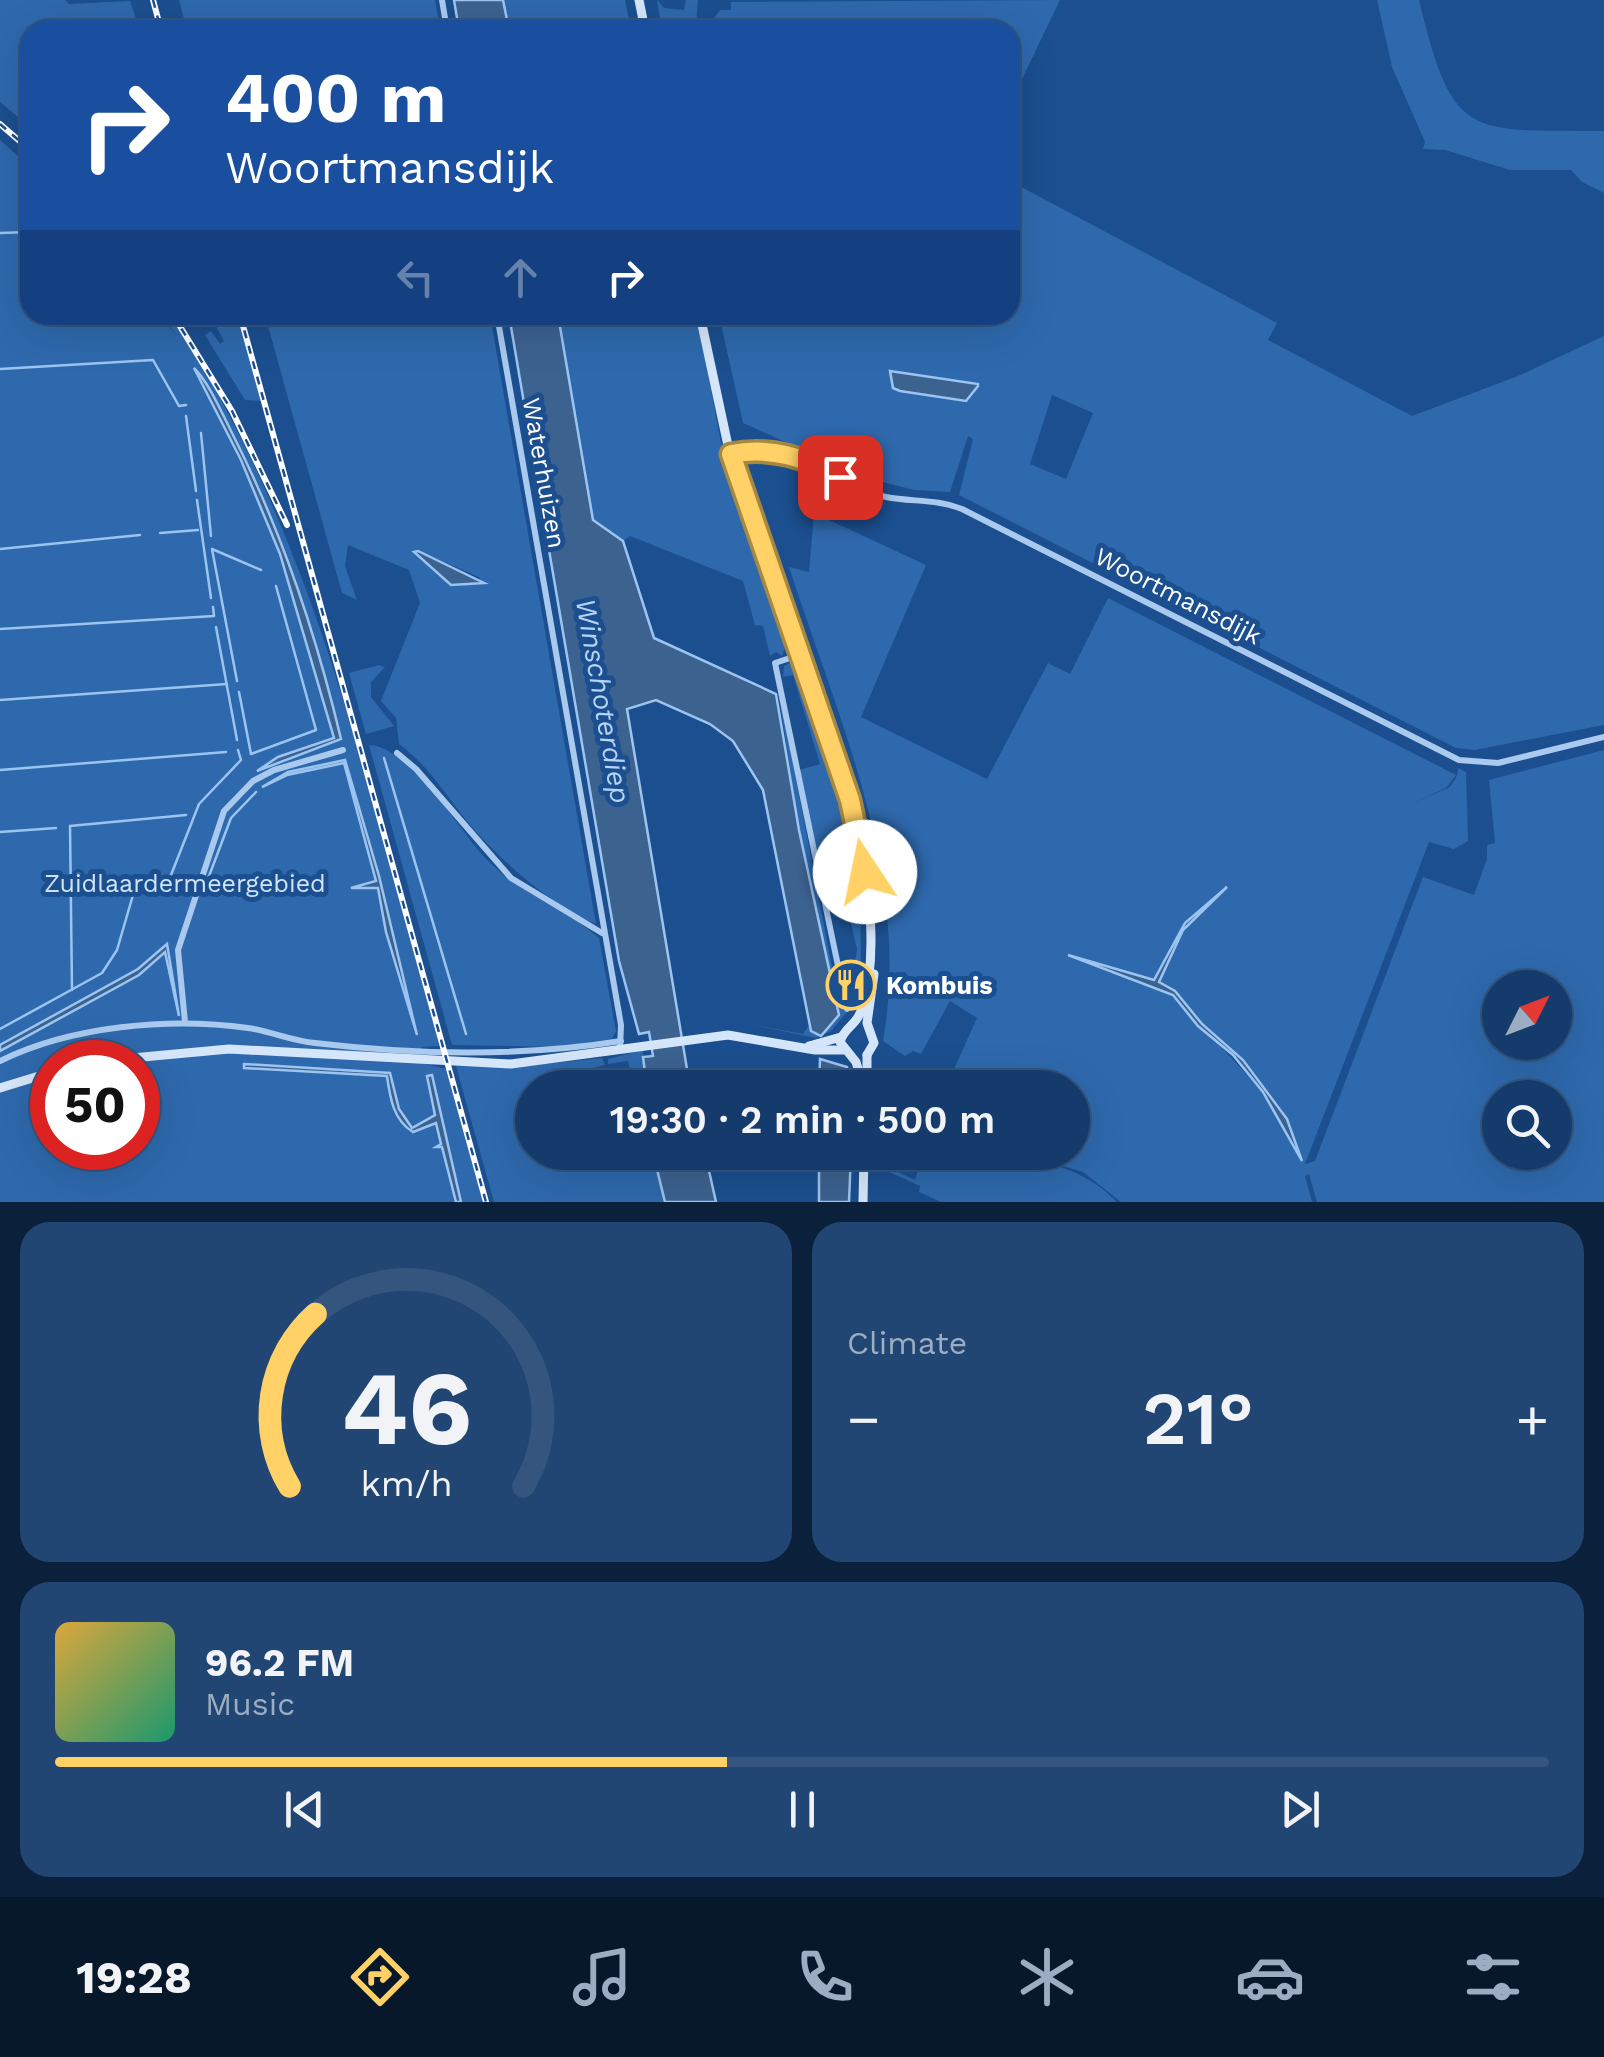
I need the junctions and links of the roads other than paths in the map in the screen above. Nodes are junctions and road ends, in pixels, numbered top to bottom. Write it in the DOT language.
graph roads {
  1 [pos="498,325"];
  2 [pos="702,325"];
  3 [pos="731,454"];
  4 [pos="799,655"];
  5 [pos="1604,737"];
  6 [pos="343,750"];
  7 [pos="397,753"];
  8 [pos="870,932"];
  9 [pos="603,934"];
  10 [pos="836,972"];
  11 [pos="868,975"];
  12 [pos="846,1008"];
  13 [pos="185,1022"];
  14 [pos="854,1026"];
  15 [pos="868,1029"];
  16 [pos="841,1036"];
  17 [pos="621,1046"];
  18 [pos="807,1047"];
  19 [pos="843,1050"];
  20 [pos="160,1055"];
  21 [pos="867,1055"];
  22 [pos="854,1058"];
  23 [pos="0,1060"];
  24 [pos="859,1070"];
  25 [pos="867,1070"];
  26 [pos="30,1079"];
  27 [pos="0,1088"];
  28 [pos="864,1170"];
  29 [pos="863,1202"];
  1 -- 9 [label="street, Waterhuizen"];
  2 -- 3 [label="main road"];
  3 -- 4 [label="main road"];
  3 -- 5 [label="street, Woortmansdijk"];
  4 -- 8 [label="main road"];
  4 -- 10 [label="street"];
  6 -- 13 [label="street"];
  7 -- 9 [label="street"];
  8 -- 11 [label="main road"];
  8 -- 15 [label="main road"];
  9 -- 17 [label="street, Waterhuizen"];
  10 -- 11 [label="street"];
  10 -- 12 [label="street"];
  11 -- 14 [label="main road"];
  13 -- 17 [label="street"];
  13 -- 23 [label="street"];
  14 -- 15 [label="main road"];
  14 -- 16 [label="main road"];
  15 -- 21 [label="main road"];
  16 -- 18 [label="main road"];
  16 -- 19 [label="main road"];
  17 -- 18 [label="main road"];
  17 -- 20 [label="main road"];
  18 -- 19 [label="main road"];
  19 -- 22 [label="main road"];
  21 -- 22 [label="main road"];
  21 -- 25 [label="main road"];
  22 -- 24 [label="main road"];
  26 -- 27 [label="main road"];
  28 -- 29 [label="main road"];
}
